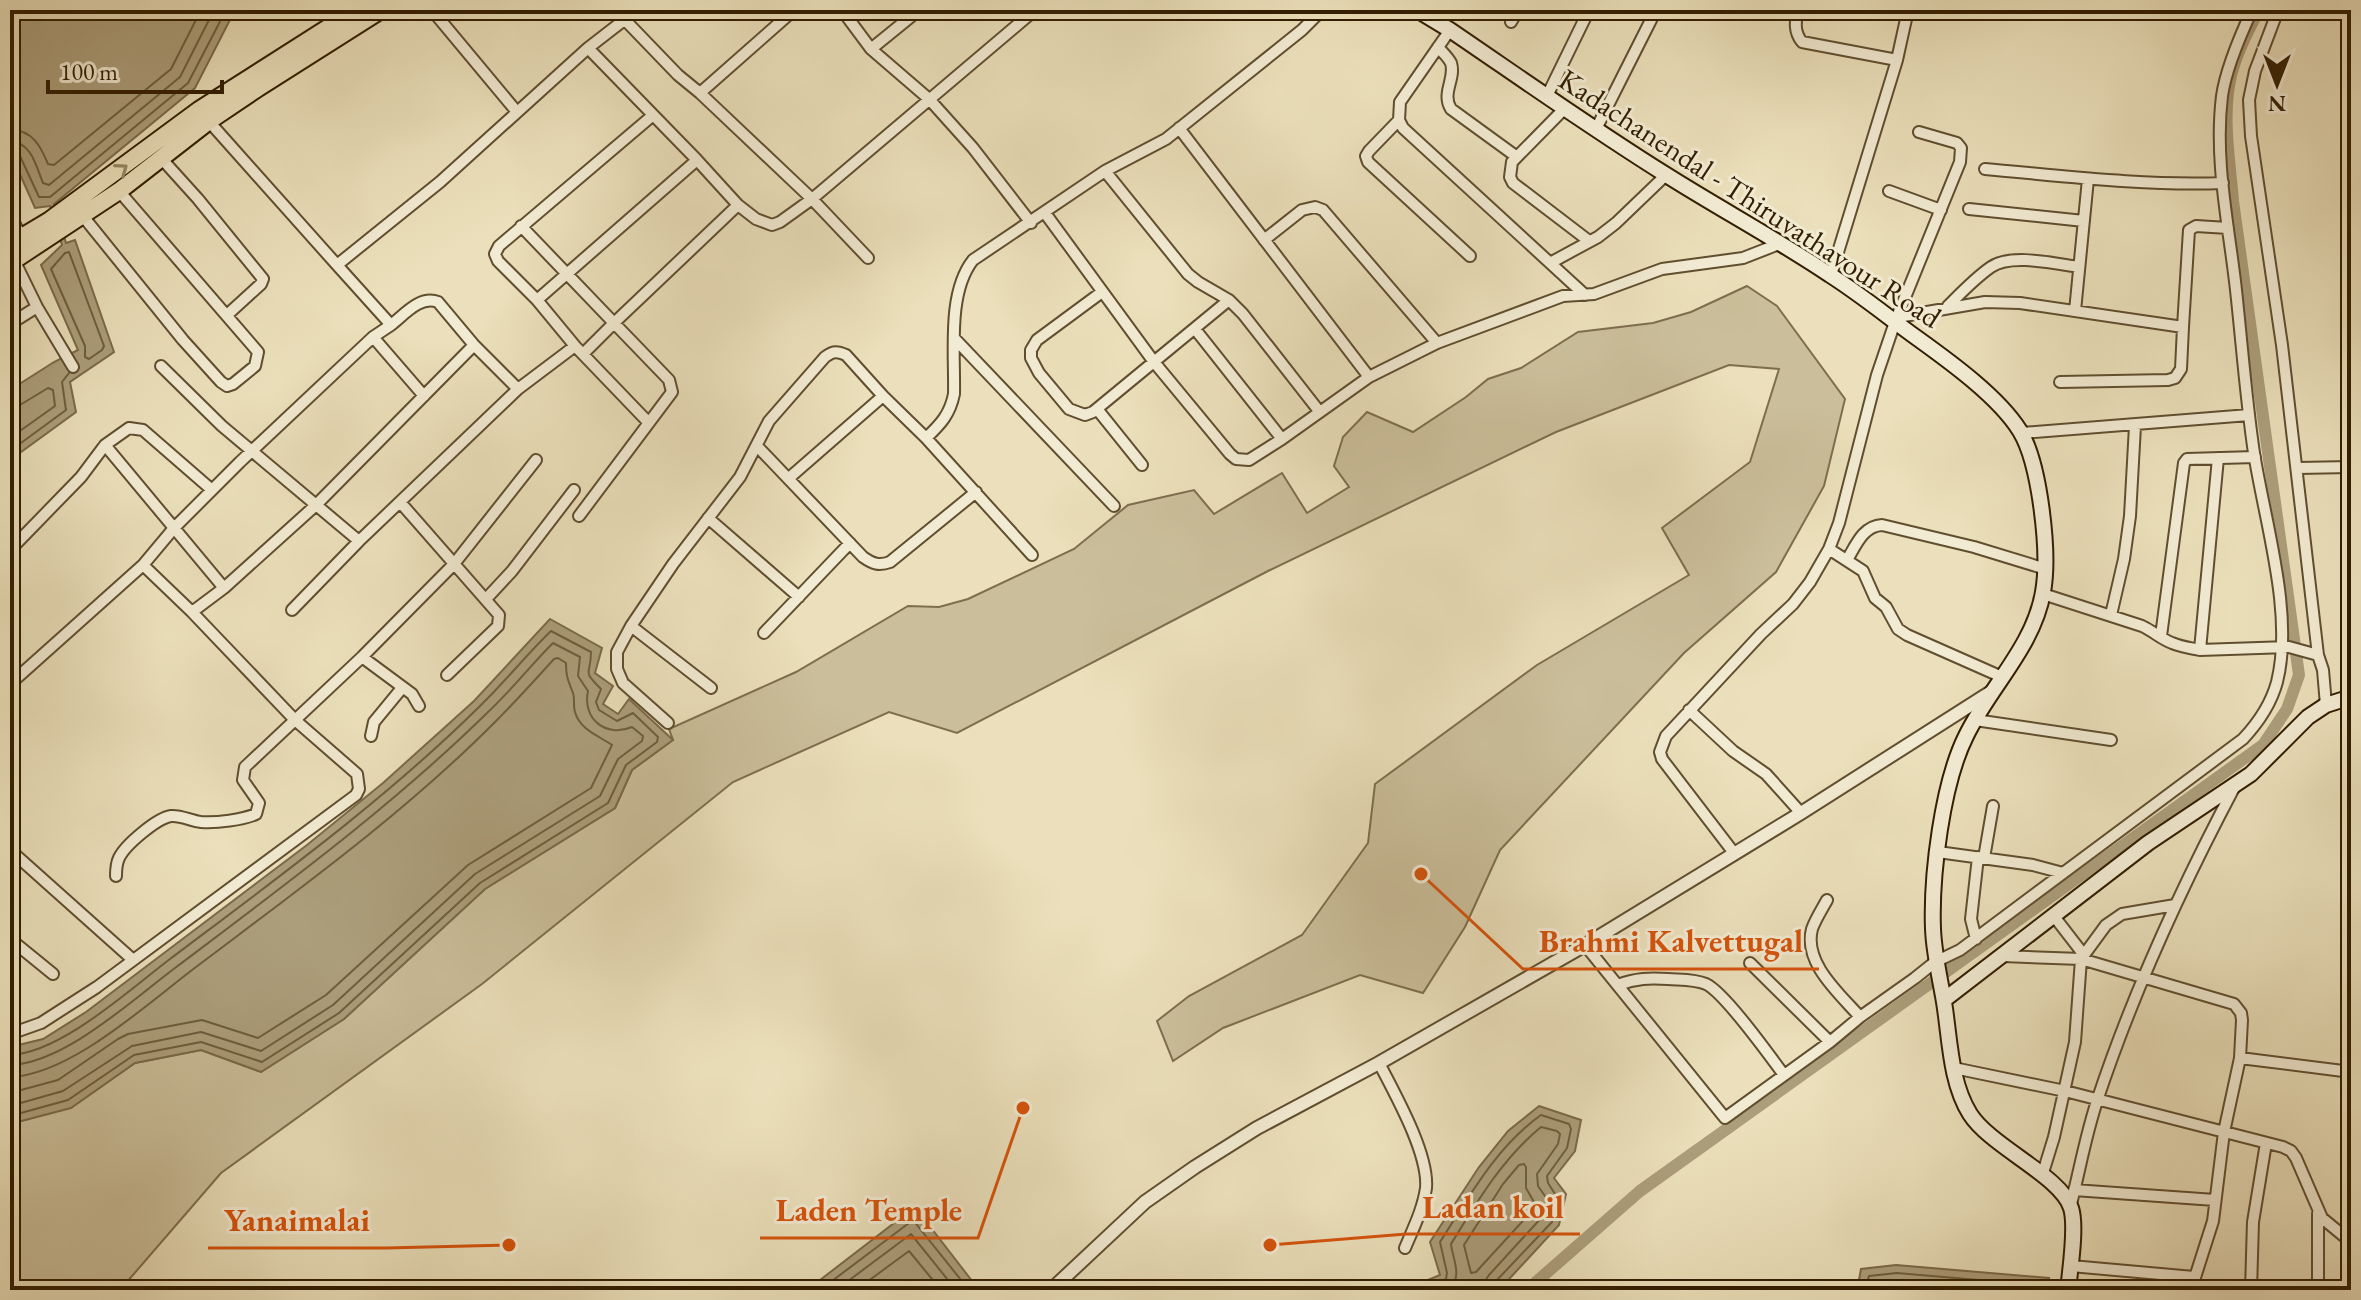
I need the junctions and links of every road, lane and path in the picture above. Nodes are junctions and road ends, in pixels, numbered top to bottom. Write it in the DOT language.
graph roads {
  1 [pos="356,10"];
  2 [pos="381,10"];
  3 [pos="432,10"];
  4 [pos="637,10"];
  5 [pos="794,10"];
  6 [pos="842,10"];
  7 [pos="919,10"];
  8 [pos="1035,10"];
  9 [pos="1322,10"];
  10 [pos="1417,10"];
  11 [pos="1518,10"];
  12 [pos="1589,10"];
  13 [pos="1656,10"];
  14 [pos="1798,10"];
  15 [pos="1908,10"];
  16 [pos="2252,10"];
  17 [pos="2275,18"];
  18 [pos="625,20"];
  19 [pos="1511,22"];
  20 [pos="1450,30"];
  21 [pos="1438,47"];
  22 [pos="588,48"];
  23 [pos="871,49"];
  24 [pos="1897,60"];
  25 [pos="700,93"];
  26 [pos="1547,96"];
  27 [pos="929,99"];
  28 [pos="1565,108"];
  29 [pos="517,112"];
  30 [pos="204,116"];
  31 [pos="652,116"];
  32 [pos="1399,120"];
  33 [pos="1179,128"];
  34 [pos="1596,129"];
  35 [pos="1919,132"];
  36 [pos="1517,157"];
  37 [pos="161,158"];
  38 [pos="697,160"];
  39 [pos="1985,169"];
  40 [pos="1105,171"];
  41 [pos="1666,175"];
  42 [pos="2088,179"];
  43 [pos="2223,183"];
  44 [pos="119,191"];
  45 [pos="1889,191"];
  46 [pos="812,199"];
  47 [pos="738,205"];
  48 [pos="1969,209"];
  49 [pos="1941,210"];
  50 [pos="1045,213"];
  51 [pos="10,215"];
  52 [pos="82,215"];
  53 [pos="2084,221"];
  54 [pos="57,223"];
  55 [pos="1031,223"];
  56 [pos="521,226"];
  57 [pos="2228,228"];
  58 [pos="1264,240"];
  59 [pos="1589,241"];
  60 [pos="1779,244"];
  61 [pos="14,251"];
  62 [pos="1470,256"];
  63 [pos="868,258"];
  64 [pos="1550,263"];
  65 [pos="337,265"];
  66 [pos="2079,267"];
  67 [pos="566,273"];
  68 [pos="1831,275"];
  69 [pos="1102,292"];
  70 [pos="1586,295"];
  71 [pos="537,300"];
  72 [pos="1229,300"];
  73 [pos="37,307"];
  74 [pos="1946,308"];
  75 [pos="2075,311"];
  76 [pos="227,315"];
  77 [pos="1896,320"];
  78 [pos="614,323"];
  79 [pos="10,324"];
  80 [pos="391,325"];
  81 [pos="2183,327"];
  82 [pos="1195,329"];
  83 [pos="373,337"];
  84 [pos="955,339"];
  85 [pos="1437,343"];
  86 [pos="474,345"];
  87 [pos="579,350"];
  88 [pos="1154,362"];
  89 [pos="161,366"];
  90 [pos="73,367"];
  91 [pos="1369,377"];
  92 [pos="2060,382"];
  93 [pos="518,389"];
  94 [pos="424,396"];
  95 [pos="883,396"];
  96 [pos="1097,409"];
  97 [pos="1319,411"];
  98 [pos="2249,415"];
  99 [pos="648,422"];
  100 [pos="2135,426"];
  101 [pos="2022,433"];
  102 [pos="926,438"];
  103 [pos="1282,439"];
  104 [pos="105,445"];
  105 [pos="757,446"];
  106 [pos="252,451"];
  107 [pos="2255,457"];
  108 [pos="2218,458"];
  109 [pos="536,460"];
  110 [pos="1142,465"];
  111 [pos="2351,467"];
  112 [pos="2298,468"];
  113 [pos="789,478"];
  114 [pos="212,490"];
  115 [pos="574,490"];
  116 [pos="976,492"];
  117 [pos="400,502"];
  118 [pos="316,505"];
  119 [pos="1114,506"];
  120 [pos="579,516"];
  121 [pos="708,518"];
  122 [pos="174,528"];
  123 [pos="359,541"];
  124 [pos="850,543"];
  125 [pos="1829,549"];
  126 [pos="10,550"];
  127 [pos="1032,555"];
  128 [pos="1847,560"];
  129 [pos="454,564"];
  130 [pos="143,565"];
  131 [pos="2046,569"];
  132 [pos="224,588"];
  133 [pos="2043,594"];
  134 [pos="799,597"];
  135 [pos="486,599"];
  136 [pos="292,610"];
  137 [pos="192,612"];
  138 [pos="2111,615"];
  139 [pos="631,626"];
  140 [pos="764,633"];
  141 [pos="2161,636"];
  142 [pos="2285,647"];
  143 [pos="2200,650"];
  144 [pos="2316,654"];
  145 [pos="362,657"];
  146 [pos="447,675"];
  147 [pos="1998,683"];
  148 [pos="10,684"];
  149 [pos="402,688"];
  150 [pos="711,688"];
  151 [pos="2351,697"];
  152 [pos="2326,705"];
  153 [pos="419,706"];
  154 [pos="1689,710"];
  155 [pos="295,720"];
  156 [pos="1975,720"];
  157 [pos="668,723"];
  158 [pos="371,736"];
  159 [pos="2111,740"];
  160 [pos="2236,784"];
  161 [pos="1993,806"];
  162 [pos="1801,813"];
  163 [pos="10,850"];
  164 [pos="1938,852"];
  165 [pos="1734,853"];
  166 [pos="1981,858"];
  167 [pos="2063,873"];
  168 [pos="116,876"];
  169 [pos="1827,900"];
  170 [pos="2175,905"];
  171 [pos="2053,915"];
  172 [pos="10,939"];
  173 [pos="1976,939"];
  174 [pos="1585,945"];
  175 [pos="2002,956"];
  176 [pos="2082,957"];
  177 [pos="132,959"];
  178 [pos="1936,962"];
  179 [pos="1750,963"];
  180 [pos="53,974"];
  181 [pos="2144,977"];
  182 [pos="1618,985"];
  183 [pos="1943,994"];
  184 [pos="1860,1017"];
  185 [pos="10,1034"];
  186 [pos="1830,1042"];
  187 [pos="2240,1058"];
  188 [pos="1379,1063"];
  189 [pos="1954,1068"];
  190 [pos="2351,1072"];
  191 [pos="1784,1075"];
  192 [pos="2065,1091"];
  193 [pos="2097,1100"];
  194 [pos="2224,1132"];
  195 [pos="2266,1143"];
  196 [pos="2042,1176"];
  197 [pos="2072,1197"];
  198 [pos="2215,1200"];
  199 [pos="2318,1213"];
  200 [pos="2351,1242"];
  201 [pos="1405,1248"];
  202 [pos="2071,1266"];
  203 [pos="2194,1277"];
  204 [pos="1051,1290"];
  205 [pos="2068,1290"];
  206 [pos="2191,1290"];
  207 [pos="2251,1290"];
  208 [pos="2318,1290"];
  1 -- 30 [label="main road"];
  2 -- 30 [label="main road"];
  3 -- 29 [label="street"];
  4 -- 18 [label="street"];
  5 -- 25 [label="street"];
  6 -- 23 [label="street"];
  7 -- 23 [label="street"];
  8 -- 27 [label="street"];
  9 -- 33 [label="street"];
  10 -- 20 [label="main road, Kadachanendal - Thiruvathavour Road"];
  11 -- 19 [label="street"];
  12 -- 26 [label="street"];
  13 -- 34 [label="street"];
  14 -- 24 [label="street"];
  15 -- 24 [label="street"];
  16 -- 43 [label="street"];
  17 -- 112 [label="street"];
  18 -- 22 [label="street"];
  18 -- 25 [label="street"];
  20 -- 21 [label="street"];
  20 -- 26 [label="main road, Kadachanendal - Thiruvathavour Road"];
  21 -- 32 [label="street"];
  21 -- 36 [label="street"];
  22 -- 29 [label="street"];
  22 -- 31 [label="street"];
  23 -- 27 [label="street"];
  24 -- 68 [label="street"];
  25 -- 46 [label="street"];
  26 -- 28 [label="main road, Kadachanendal - Thiruvathavour Road"];
  27 -- 46 [label="street"];
  27 -- 55 [label="street"];
  28 -- 34 [label="main road, Kadachanendal - Thiruvathavour Road"];
  28 -- 36 [label="street"];
  29 -- 65 [label="street"];
  30 -- 37 [label="main road"];
  54 -- 30 [label="main road, one-way"];
  30 -- 65 [label="street"];
  31 -- 38 [label="street"];
  31 -- 56 [label="street"];
  32 -- 62 [label="street"];
  32 -- 64 [label="street"];
  33 -- 40 [label="street"];
  33 -- 58 [label="street"];
  34 -- 41 [label="main road, Kadachanendal - Thiruvathavour Road"];
  35 -- 49 [label="street"];
  36 -- 59 [label="street"];
  37 -- 44 [label="main road"];
  37 -- 76 [label="street"];
  38 -- 47 [label="street"];
  38 -- 67 [label="street"];
  39 -- 42 [label="street"];
  40 -- 50 [label="street"];
  40 -- 72 [label="street"];
  41 -- 59 [label="street"];
  41 -- 60 [label="main road, Kadachanendal - Thiruvathavour Road"];
  42 -- 43 [label="street"];
  42 -- 53 [label="street"];
  43 -- 57 [label="street"];
  44 -- 52 [label="main road"];
  44 -- 76 [label="street"];
  45 -- 49 [label="street"];
  46 -- 47 [label="street"];
  46 -- 63 [label="street"];
  47 -- 78 [label="street"];
  48 -- 53 [label="street"];
  49 -- 77 [label="street"];
  50 -- 55 [label="street"];
  50 -- 69 [label="street"];
  51 -- 61 [label="street"];
  52 -- 54 [label="main road"];
  52 -- 76 [label="street"];
  53 -- 66 [label="street"];
  54 -- 61 [label="main road"];
  54 -- 61 [label="main road"];
  55 -- 84 [label="street"];
  56 -- 67 [label="street"];
  56 -- 71 [label="street"];
  57 -- 81 [label="street"];
  57 -- 98 [label="street"];
  58 -- 85 [label="street"];
  58 -- 91 [label="street"];
  59 -- 64 [label="street"];
  60 -- 68 [label="main road, Kadachanendal - Thiruvathavour Road"];
  60 -- 70 [label="street"];
  61 -- 73 [label="street"];
  64 -- 70 [label="street"];
  65 -- 80 [label="street"];
  66 -- 74 [label="street"];
  66 -- 75 [label="street"];
  67 -- 71 [label="street"];
  67 -- 78 [label="street"];
  68 -- 77 [label="main road, Kadachanendal - Thiruvathavour Road"];
  69 -- 88 [label="street"];
  69 -- 96 [label="street"];
  70 -- 85 [label="street"];
  71 -- 87 [label="street"];
  72 -- 82 [label="street"];
  72 -- 97 [label="street"];
  73 -- 79 [label="street"];
  73 -- 90 [label="street"];
  74 -- 75 [label="street"];
  74 -- 77 [label="street"];
  75 -- 81 [label="street"];
  77 -- 101 [label="main road, Kadachanendal - Thiruvathavour Road"];
  77 -- 125 [label="street"];
  78 -- 87 [label="street"];
  78 -- 99 [label="street"];
  80 -- 83 [label="street"];
  80 -- 86 [label="street"];
  81 -- 92 [label="street"];
  82 -- 88 [label="street"];
  82 -- 103 [label="street"];
  83 -- 94 [label="street"];
  83 -- 106 [label="street"];
  84 -- 102 [label="street"];
  84 -- 119 [label="street"];
  85 -- 91 [label="street"];
  86 -- 93 [label="street"];
  86 -- 94 [label="street"];
  87 -- 93 [label="street"];
  87 -- 99 [label="street"];
  88 -- 96 [label="street"];
  88 -- 103 [label="street"];
  89 -- 106 [label="street"];
  91 -- 97 [label="street"];
  93 -- 117 [label="street"];
  94 -- 118 [label="street"];
  95 -- 102 [label="street"];
  95 -- 105 [label="street"];
  95 -- 113 [label="street"];
  96 -- 110 [label="street"];
  97 -- 103 [label="street"];
  98 -- 100 [label="street"];
  98 -- 107 [label="street"];
  99 -- 120 [label="street"];
  100 -- 101 [label="street"];
  100 -- 138 [label="street"];
  101 -- 131 [label="main road, Kadachanendal - Thiruvathavour Road"];
  102 -- 116 [label="street"];
  104 -- 114 [label="street"];
  104 -- 122 [label="street"];
  104 -- 126 [label="street"];
  105 -- 113 [label="street"];
  105 -- 121 [label="street"];
  106 -- 114 [label="street"];
  106 -- 118 [label="street"];
  107 -- 108 [label="street"];
  107 -- 142 [label="street"];
  108 -- 141 [label="street"];
  108 -- 143 [label="street"];
  109 -- 129 [label="street"];
  111 -- 112 [label="street"];
  112 -- 144 [label="street"];
  113 -- 124 [label="street"];
  114 -- 122 [label="street"];
  115 -- 135 [label="street"];
  116 -- 124 [label="street"];
  116 -- 127 [label="street"];
  117 -- 123 [label="street"];
  117 -- 129 [label="street"];
  118 -- 123 [label="street"];
  118 -- 132 [label="street"];
  121 -- 134 [label="street"];
  121 -- 139 [label="street"];
  122 -- 130 [label="street"];
  122 -- 132 [label="street"];
  123 -- 136 [label="street"];
  124 -- 134 [label="street"];
  125 -- 128 [label="street"];
  125 -- 154 [label="street"];
  128 -- 131 [label="street"];
  128 -- 147 [label="street"];
  129 -- 135 [label="street"];
  129 -- 145 [label="street"];
  130 -- 137 [label="street"];
  130 -- 148 [label="street"];
  131 -- 133 [label="main road, Kadachanendal - Thiruvathavour Road"];
  132 -- 137 [label="street"];
  133 -- 138 [label="street"];
  133 -- 147 [label="main road, Kadachanendal - Thiruvathavour Road"];
  134 -- 140 [label="street"];
  135 -- 146 [label="street"];
  137 -- 155 [label="street"];
  138 -- 141 [label="street"];
  139 -- 150 [label="street"];
  139 -- 157 [label="street"];
  141 -- 143 [label="street"];
  142 -- 143 [label="street"];
  142 -- 144 [label="street"];
  142 -- 167 [label="street"];
  144 -- 152 [label="street"];
  145 -- 149 [label="street"];
  145 -- 155 [label="street"];
  147 -- 156 [label="main road, Kadachanendal - Thiruvathavour Road"];
  147 -- 162 [label="street"];
  149 -- 153 [label="street"];
  149 -- 158 [label="street"];
  151 -- 152 [label="main road"];
  152 -- 160 [label="main road"];
  154 -- 162 [label="street"];
  154 -- 165 [label="street"];
  155 -- 168 [label="street"];
  155 -- 177 [label="street"];
  156 -- 159 [label="street"];
  156 -- 164 [label="main road, Kadachanendal - Thiruvathavour Road"];
  160 -- 170 [label="street"];
  160 -- 171 [label="main road"];
  161 -- 166 [label="street"];
  162 -- 165 [label="street"];
  163 -- 177 [label="street"];
  164 -- 166 [label="street"];
  164 -- 178 [label="main road, Kadachanendal - Thiruvathavour Road"];
  165 -- 174 [label="street"];
  166 -- 167 [label="street"];
  166 -- 173 [label="street"];
  167 -- 173 [label="street"];
  169 -- 184 [label="street"];
  170 -- 176 [label="street"];
  170 -- 181 [label="street"];
  171 -- 175 [label="main road"];
  171 -- 176 [label="street"];
  172 -- 180 [label="street"];
  173 -- 178 [label="street"];
  174 -- 182 [label="street"];
  174 -- 188 [label="street"];
  175 -- 176 [label="street"];
  175 -- 183 [label="main road"];
  176 -- 181 [label="street"];
  176 -- 192 [label="street"];
  177 -- 185 [label="street"];
  178 -- 183 [label="main road, Kadachanendal - Thiruvathavour Road"];
  178 -- 184 [label="street"];
  179 -- 186 [label="street"];
  181 -- 187 [label="street"];
  181 -- 193 [label="street"];
  182 -- 191 [label="street"];
  182 -- 191 [label="street"];
  183 -- 189 [label="main road, Kadachanendal - Thiruvathavour Road"];
  184 -- 186 [label="street"];
  186 -- 191 [label="street"];
  187 -- 190 [label="street"];
  187 -- 194 [label="street"];
  188 -- 201 [label="street"];
  188 -- 204 [label="street"];
  189 -- 192 [label="street"];
  189 -- 196 [label="main road, Kadachanendal - Thiruvathavour Road"];
  192 -- 193 [label="street"];
  192 -- 196 [label="street"];
  193 -- 194 [label="street"];
  193 -- 197 [label="street"];
  194 -- 195 [label="street"];
  194 -- 198 [label="street"];
  195 -- 199 [label="street"];
  195 -- 207 [label="street"];
  196 -- 197 [label="main road, Kadachanendal - Thiruvathavour Road"];
  197 -- 198 [label="street"];
  197 -- 202 [label="main road"];
  198 -- 203 [label="street"];
  199 -- 200 [label="street"];
  199 -- 208 [label="street"];
  202 -- 203 [label="street"];
  202 -- 205 [label="main road"];
  203 -- 206 [label="street"];
}
